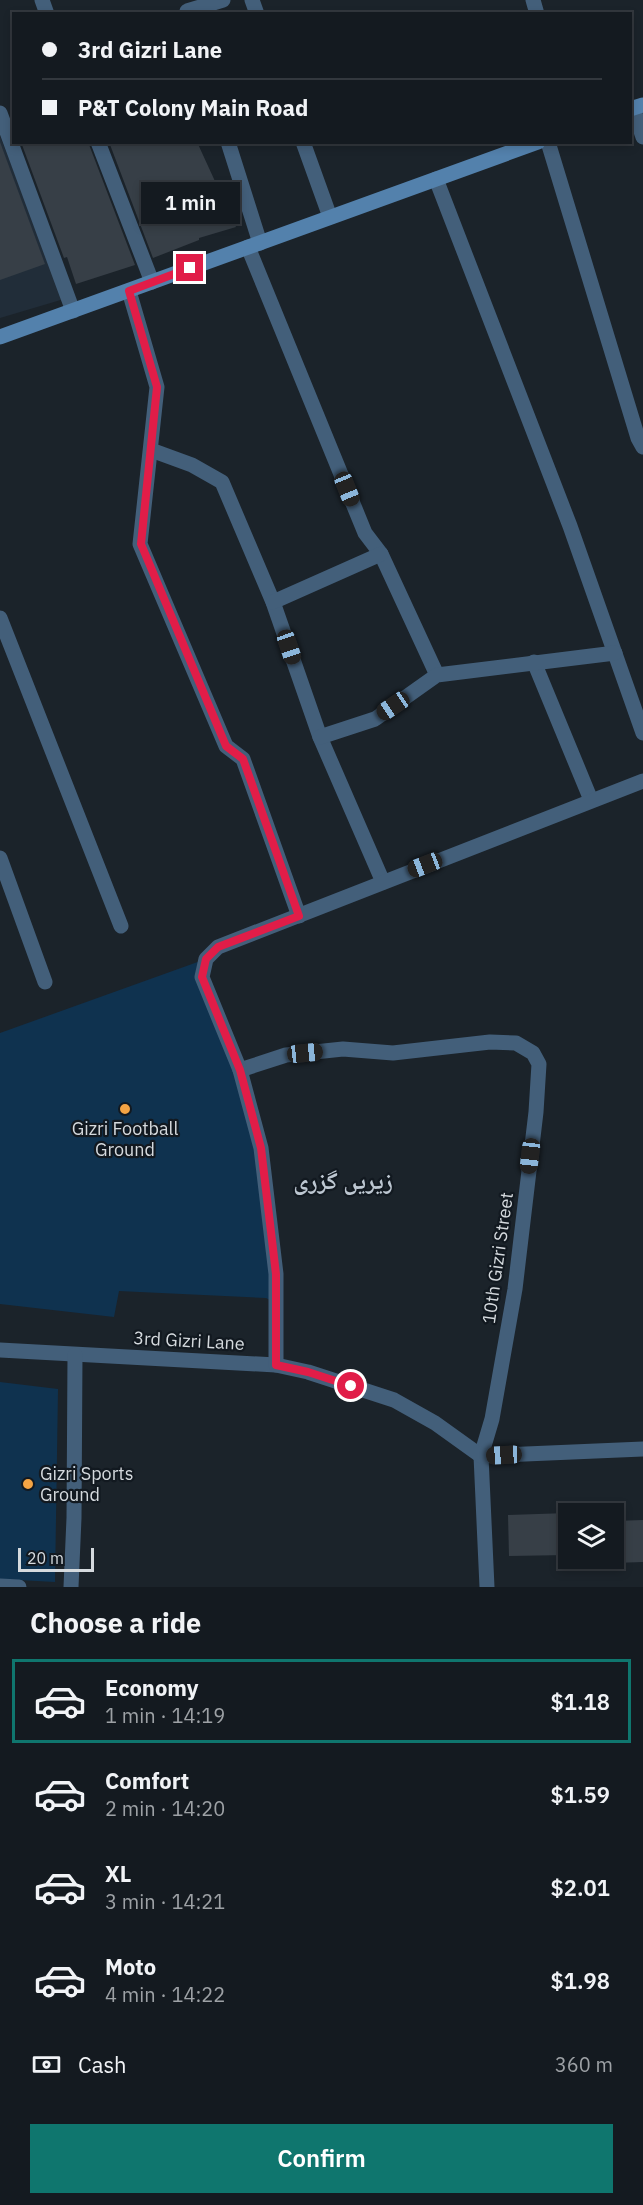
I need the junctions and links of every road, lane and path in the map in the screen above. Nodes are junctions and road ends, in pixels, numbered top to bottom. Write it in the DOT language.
graph roads {
  1 [pos="223,0"];
  2 [pos="187,12"];
  3 [pos="635,107"];
  4 [pos="0,113"];
  5 [pos="643,137"];
  6 [pos="99,144"];
  7 [pos="229,144"];
  8 [pos="304,144"];
  9 [pos="532,144"];
  10 [pos="549,144"];
  11 [pos="436,179"];
  12 [pos="330,217"];
  13 [pos="254,245"];
  14 [pos="152,282"];
  15 [pos="129,291"];
  16 [pos="72,311"];
  17 [pos="0,337"];
  18 [pos="643,447"];
  19 [pos="151,450"];
  20 [pos="381,554"];
  21 [pos="273,602"];
  22 [pos="0,618"];
  23 [pos="615,653"];
  24 [pos="534,662"];
  25 [pos="437,675"];
  26 [pos="643,733"];
  27 [pos="320,737"];
  28 [pos="643,781"];
  29 [pos="591,801"];
  30 [pos="0,858"];
  31 [pos="383,882"];
  32 [pos="299,916"];
  33 [pos="121,926"];
  34 [pos="45,982"];
  35 [pos="240,1070"];
  36 [pos="0,1350"];
  37 [pos="75,1355"];
  38 [pos="276,1365"];
  39 [pos="643,1449"];
  40 [pos="481,1456"];
  41 [pos="0,1586"];
  42 [pos="19,1587"];
  43 [pos="71,1587"];
  44 [pos="487,1587"];
  1 -- 2 [label="street"];
  3 -- 5 [label="street"];
  4 -- 16 [label="street"];
  6 -- 14 [label="street"];
  7 -- 13 [label="street"];
  8 -- 12 [label="street"];
  9 -- 11 [label="street"];
  10 -- 18 [label="street"];
  11 -- 12 [label="street"];
  11 -- 23 [label="street"];
  12 -- 13 [label="street"];
  13 -- 14 [label="street"];
  13 -- 20 [label="street"];
  14 -- 15 [label="street"];
  15 -- 16 [label="street"];
  15 -- 19 [label="street"];
  16 -- 17 [label="street"];
  19 -- 21 [label="street"];
  19 -- 32 [label="street"];
  20 -- 21 [label="street"];
  20 -- 25 [label="street"];
  21 -- 27 [label="street"];
  22 -- 33 [label="street"];
  23 -- 24 [label="street"];
  23 -- 26 [label="street"];
  24 -- 25 [label="street"];
  24 -- 29 [label="street"];
  25 -- 27 [label="street"];
  27 -- 31 [label="street"];
  28 -- 29 [label="street"];
  29 -- 31 [label="street"];
  30 -- 34 [label="street"];
  31 -- 32 [label="street"];
  32 -- 35 [label="street"];
  35 -- 38 [label="street"];
  35 -- 40 [label="street, 10th Gizri Street"];
  36 -- 37 [label="street, 3rd Gizri Lane"];
  37 -- 38 [label="street, 3rd Gizri Lane"];
  37 -- 43 [label="street"];
  38 -- 40 [label="street, 3rd Gizri Lane"];
  39 -- 40 [label="street"];
  40 -- 44 [label="street, 10th Gizri Street"];
  41 -- 42 [label="street"];
}
